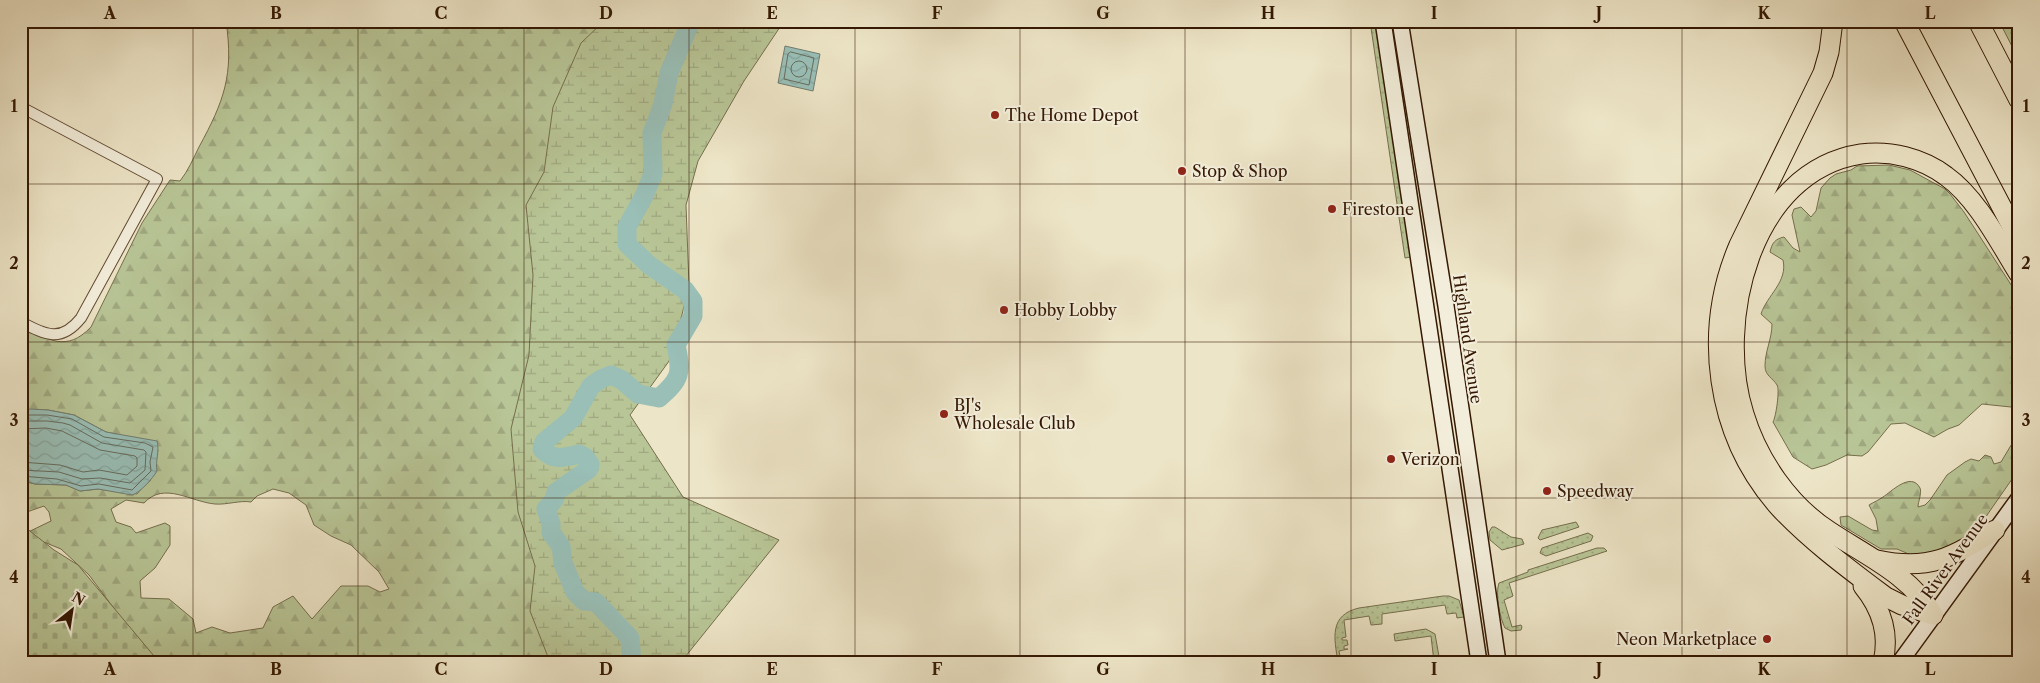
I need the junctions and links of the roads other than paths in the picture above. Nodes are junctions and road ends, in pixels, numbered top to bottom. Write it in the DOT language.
graph roads {
  1 [pos="1383,21"];
  2 [pos="1400,21"];
  3 [pos="1833,21"];
  4 [pos="1904,21"];
  5 [pos="1978,21"];
  6 [pos="2019,100"];
  7 [pos="21,108"];
  8 [pos="2019,240"];
  9 [pos="2019,274"];
  10 [pos="21,322"];
  11 [pos="2019,498"];
  12 [pos="1995,530"];
  13 [pos="1829,551"];
  14 [pos="1874,559"];
  15 [pos="1933,615"];
  16 [pos="1479,662"];
  17 [pos="1498,662"];
  18 [pos="1883,662"];
  19 [pos="1900,662"];
  1 -- 16 [label="main road"];
  2 -- 17 [label="main road, Highland Avenue"];
  3 -- 13 [label="highway"];
  4 -- 8 [label="highway"];
  5 -- 6 [label="highway"];
  7 -- 10 [label="street"];
  9 -- 14 [label="highway"];
  11 -- 12 [label="main road, Fall River Avenue"];
  12 -- 14 [label="highway"];
  12 -- 15 [label="main road, Fall River Avenue"];
  13 -- 15 [label="highway"];
  13 -- 18 [label="highway"];
  14 -- 15 [label="highway"];
  15 -- 19 [label="main road, Fall River Avenue"];
}
